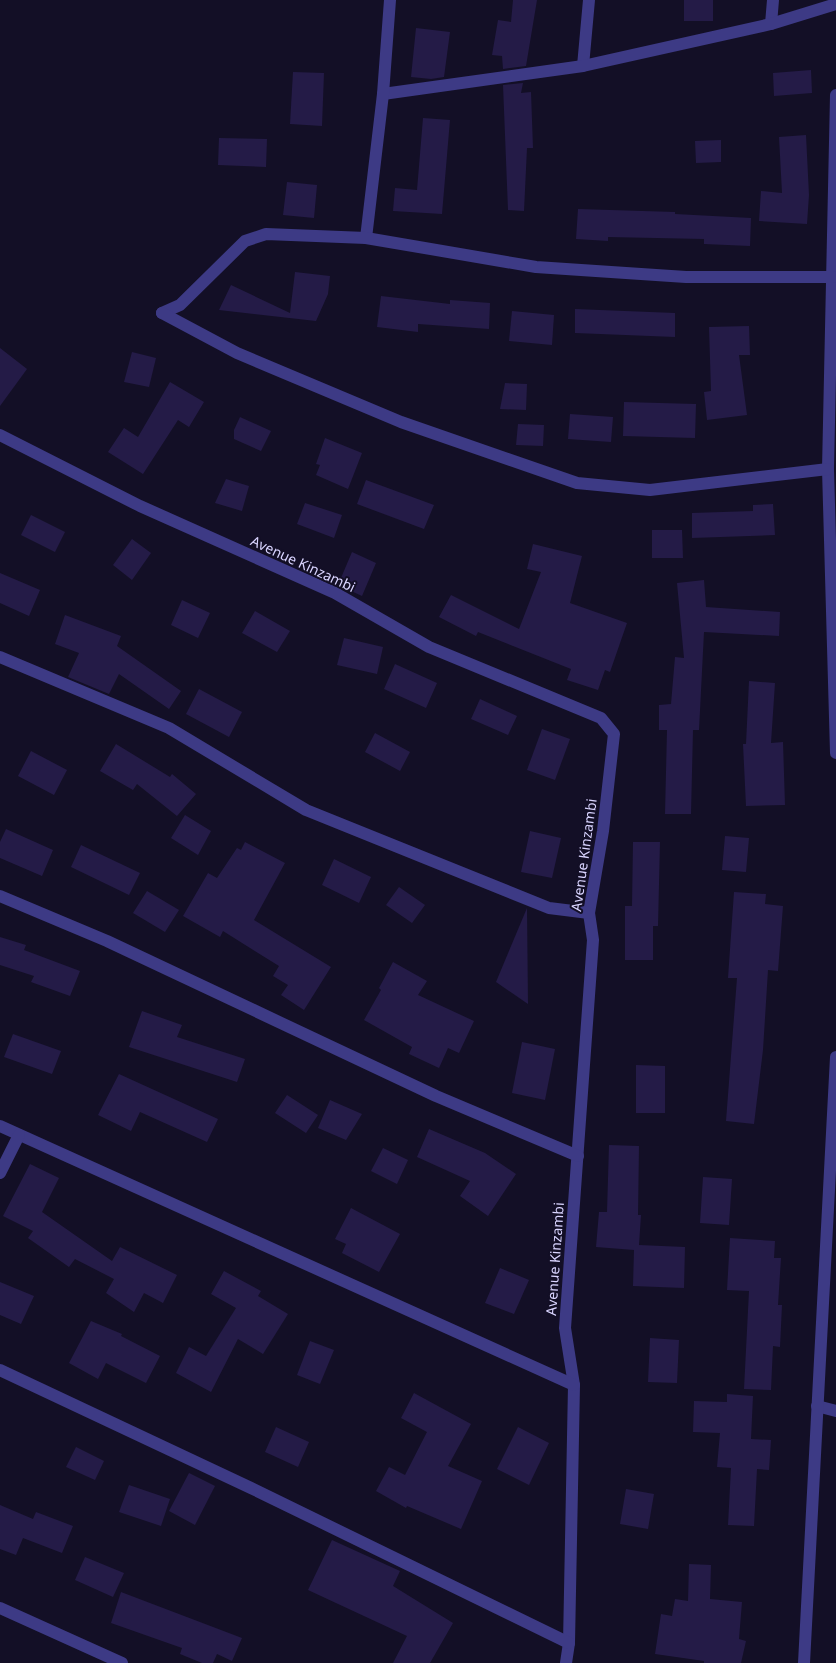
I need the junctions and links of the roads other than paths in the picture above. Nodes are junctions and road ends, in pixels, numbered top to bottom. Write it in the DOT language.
graph roads {
  1 [pos="390,0"];
  2 [pos="588,0"];
  3 [pos="773,0"];
  4 [pos="836,4"];
  5 [pos="770,24"];
  6 [pos="583,66"];
  7 [pos="384,94"];
  8 [pos="836,95"];
  9 [pos="366,238"];
  10 [pos="833,277"];
  11 [pos="0,435"];
  12 [pos="828,469"];
  13 [pos="835,649"];
  14 [pos="0,657"];
  15 [pos="836,753"];
  16 [pos="0,896"];
  17 [pos="589,913"];
  18 [pos="836,1057"];
  19 [pos="0,1126"];
  20 [pos="19,1134"];
  21 [pos="578,1156"];
  22 [pos="0,1173"];
  23 [pos="0,1370"];
  24 [pos="574,1385"];
  25 [pos="817,1406"];
  26 [pos="836,1411"];
  27 [pos="0,1608"];
  28 [pos="569,1643"];
  29 [pos="122,1663"];
  30 [pos="566,1663"];
  31 [pos="804,1663"];
  1 -- 7 [label="street"];
  2 -- 6 [label="street"];
  3 -- 5 [label="street"];
  4 -- 5 [label="street"];
  5 -- 6 [label="street"];
  6 -- 7 [label="street"];
  7 -- 9 [label="street"];
  8 -- 10 [label="street"];
  9 -- 10 [label="street"];
  9 -- 12 [label="street"];
  10 -- 12 [label="street"];
  11 -- 17 [label="street, Avenue Kinzambi"];
  12 -- 13 [label="street"];
  13 -- 15 [label="street"];
  14 -- 17 [label="street"];
  16 -- 21 [label="street"];
  17 -- 21 [label="street, Avenue Kinzambi"];
  18 -- 25 [label="street"];
  19 -- 20 [label="street"];
  20 -- 22 [label="street"];
  20 -- 24 [label="street"];
  21 -- 24 [label="street, Avenue Kinzambi"];
  23 -- 28 [label="street"];
  24 -- 28 [label="street, Avenue Kinzambi"];
  25 -- 26 [label="street"];
  25 -- 31 [label="street"];
  27 -- 29 [label="street"];
  28 -- 30 [label="street, Avenue Kinzambi"];
}
